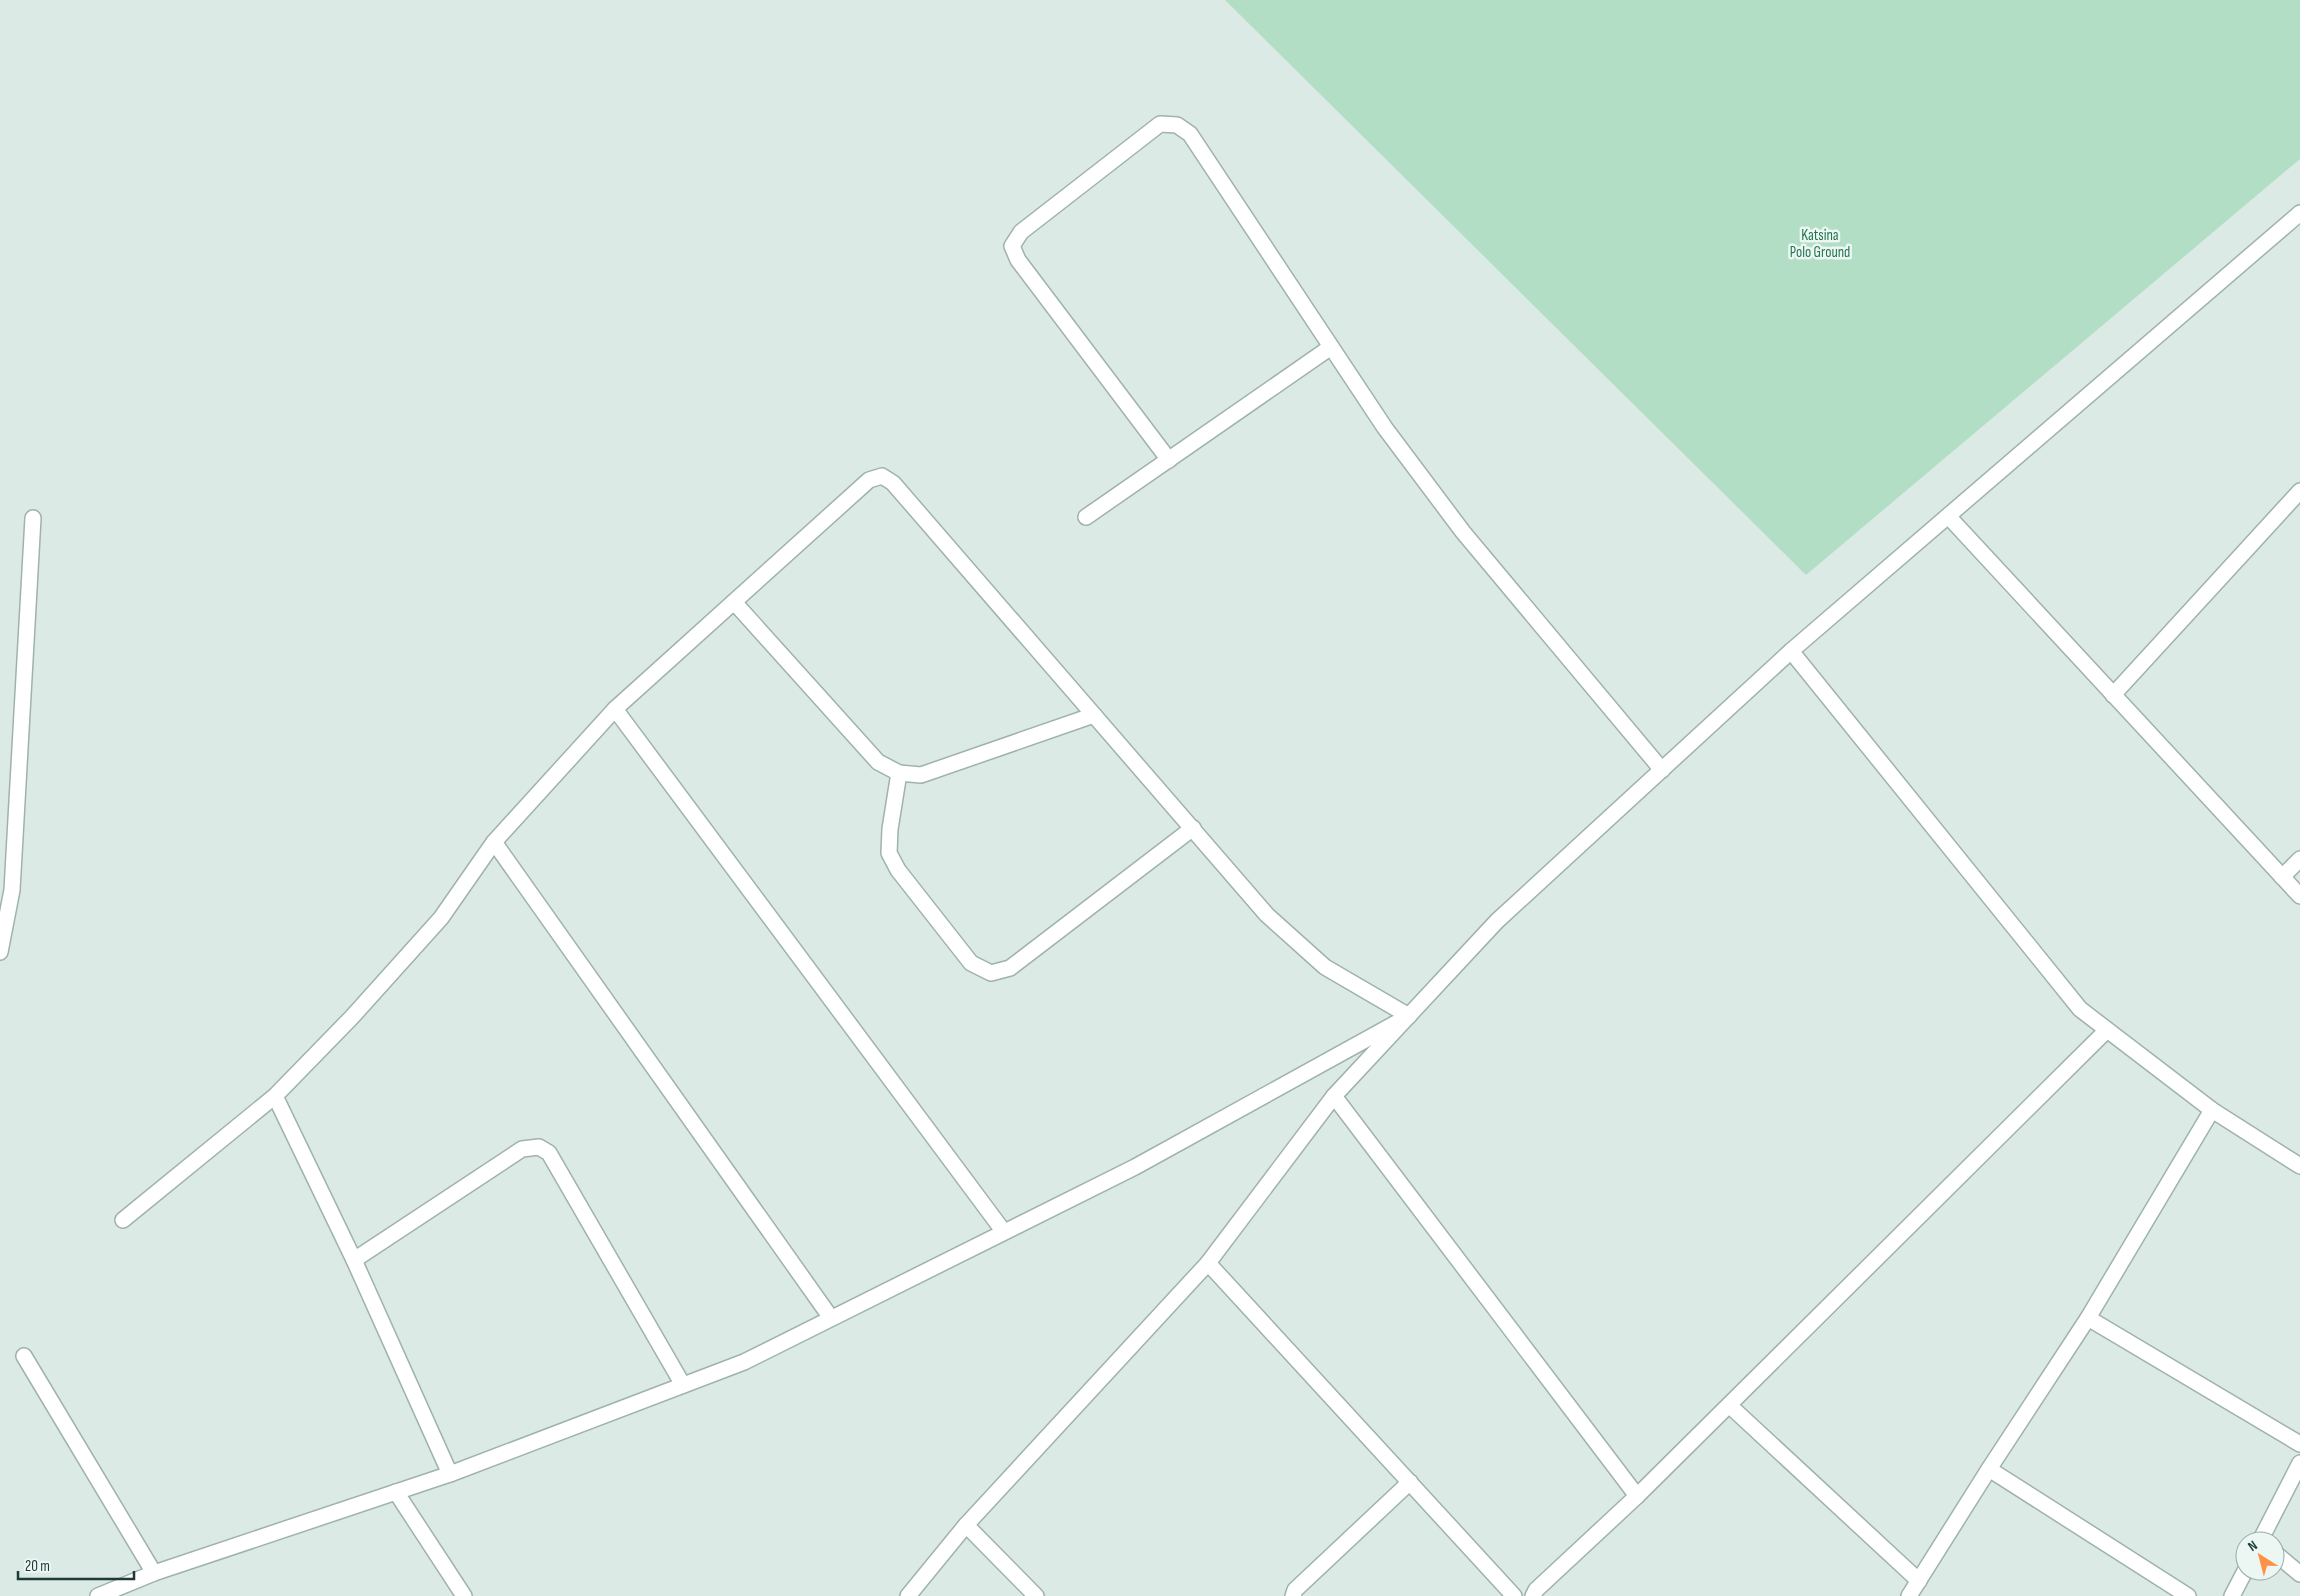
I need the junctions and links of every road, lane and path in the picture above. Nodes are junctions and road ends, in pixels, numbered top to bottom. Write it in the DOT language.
graph roads {
  1 [pos="2300,213"];
  2 [pos="1331,347"];
  3 [pos="1169,460"];
  4 [pos="2300,491"];
  5 [pos="1948,516"];
  6 [pos="33,518"];
  7 [pos="1086,518"];
  8 [pos="734,602"];
  9 [pos="1791,651"];
  10 [pos="2113,695"];
  11 [pos="615,708"];
  12 [pos="1094,715"];
  13 [pos="1662,770"];
  14 [pos="898,773"];
  15 [pos="1193,828"];
  16 [pos="494,842"];
  17 [pos="2300,859"];
  18 [pos="2282,877"];
  19 [pos="2300,896"];
  20 [pos="0,952"];
  21 [pos="1409,1016"];
  22 [pos="2107,1030"];
  23 [pos="275,1096"];
  24 [pos="1334,1096"];
  25 [pos="2212,1110"];
  26 [pos="2300,1166"];
  27 [pos="123,1220"];
  28 [pos="1004,1232"];
  29 [pos="354,1260"];
  30 [pos="1208,1263"];
  31 [pos="831,1318"];
  32 [pos="2088,1318"];
  33 [pos="24,1356"];
  34 [pos="683,1385"];
  35 [pos="1729,1405"];
  36 [pos="2300,1444"];
  37 [pos="2300,1463"];
  38 [pos="1989,1469"];
  39 [pos="450,1474"];
  40 [pos="1410,1482"];
  41 [pos="396,1492"];
  42 [pos="1637,1496"];
  43 [pos="966,1525"];
  44 [pos="2266,1531"];
  45 [pos="2285,1561"];
  46 [pos="154,1573"];
  47 [pos="2300,1574"];
  48 [pos="1919,1581"];
  49 [pos="2240,1581"];
  50 [pos="129,1590"];
  51 [pos="98,1596"];
  52 [pos="464,1596"];
  53 [pos="908,1596"];
  54 [pos="1036,1596"];
  55 [pos="1293,1596"];
  56 [pos="1514,1596"];
  57 [pos="1533,1596"];
  58 [pos="1909,1596"];
  59 [pos="2188,1596"];
  60 [pos="2232,1596"];
  1 -- 5 [label="street"];
  2 -- 3 [label="street"];
  2 -- 3 [label="street"];
  2 -- 13 [label="street"];
  3 -- 7 [label="street"];
  4 -- 10 [label="street"];
  5 -- 9 [label="street"];
  5 -- 10 [label="street"];
  6 -- 20 [label="street"];
  8 -- 11 [label="street"];
  8 -- 12 [label="street"];
  8 -- 14 [label="street"];
  9 -- 13 [label="street"];
  9 -- 22 [label="street"];
  10 -- 18 [label="street"];
  11 -- 16 [label="street"];
  11 -- 28 [label="street"];
  12 -- 14 [label="street"];
  12 -- 15 [label="street"];
  13 -- 21 [label="street"];
  14 -- 15 [label="street"];
  15 -- 21 [label="street"];
  16 -- 23 [label="street"];
  16 -- 31 [label="street"];
  17 -- 18 [label="street"];
  18 -- 19 [label="street"];
  21 -- 24 [label="street"];
  21 -- 28 [label="street"];
  22 -- 25 [label="street"];
  22 -- 35 [label="street"];
  23 -- 27 [label="street"];
  23 -- 29 [label="street"];
  24 -- 30 [label="street"];
  24 -- 42 [label="street"];
  25 -- 26 [label="street"];
  25 -- 32 [label="street"];
  28 -- 31 [label="street"];
  29 -- 34 [label="street"];
  29 -- 39 [label="street"];
  30 -- 40 [label="street"];
  30 -- 43 [label="street"];
  31 -- 34 [label="street"];
  32 -- 36 [label="street"];
  32 -- 38 [label="street"];
  33 -- 46 [label="street"];
  34 -- 39 [label="street"];
  35 -- 42 [label="street"];
  35 -- 48 [label="street"];
  37 -- 44 [label="street"];
  38 -- 48 [label="street"];
  38 -- 59 [label="street"];
  39 -- 41 [label="street"];
  40 -- 55 [label="street"];
  40 -- 56 [label="street"];
  41 -- 46 [label="street"];
  41 -- 52 [label="street"];
  42 -- 57 [label="street"];
  43 -- 53 [label="street"];
  43 -- 54 [label="street"];
  45 -- 47 [label="street"];
  46 -- 50 [label="street"];
  48 -- 58 [label="street"];
  49 -- 60 [label="street"];
  50 -- 51 [label="street"];
}
